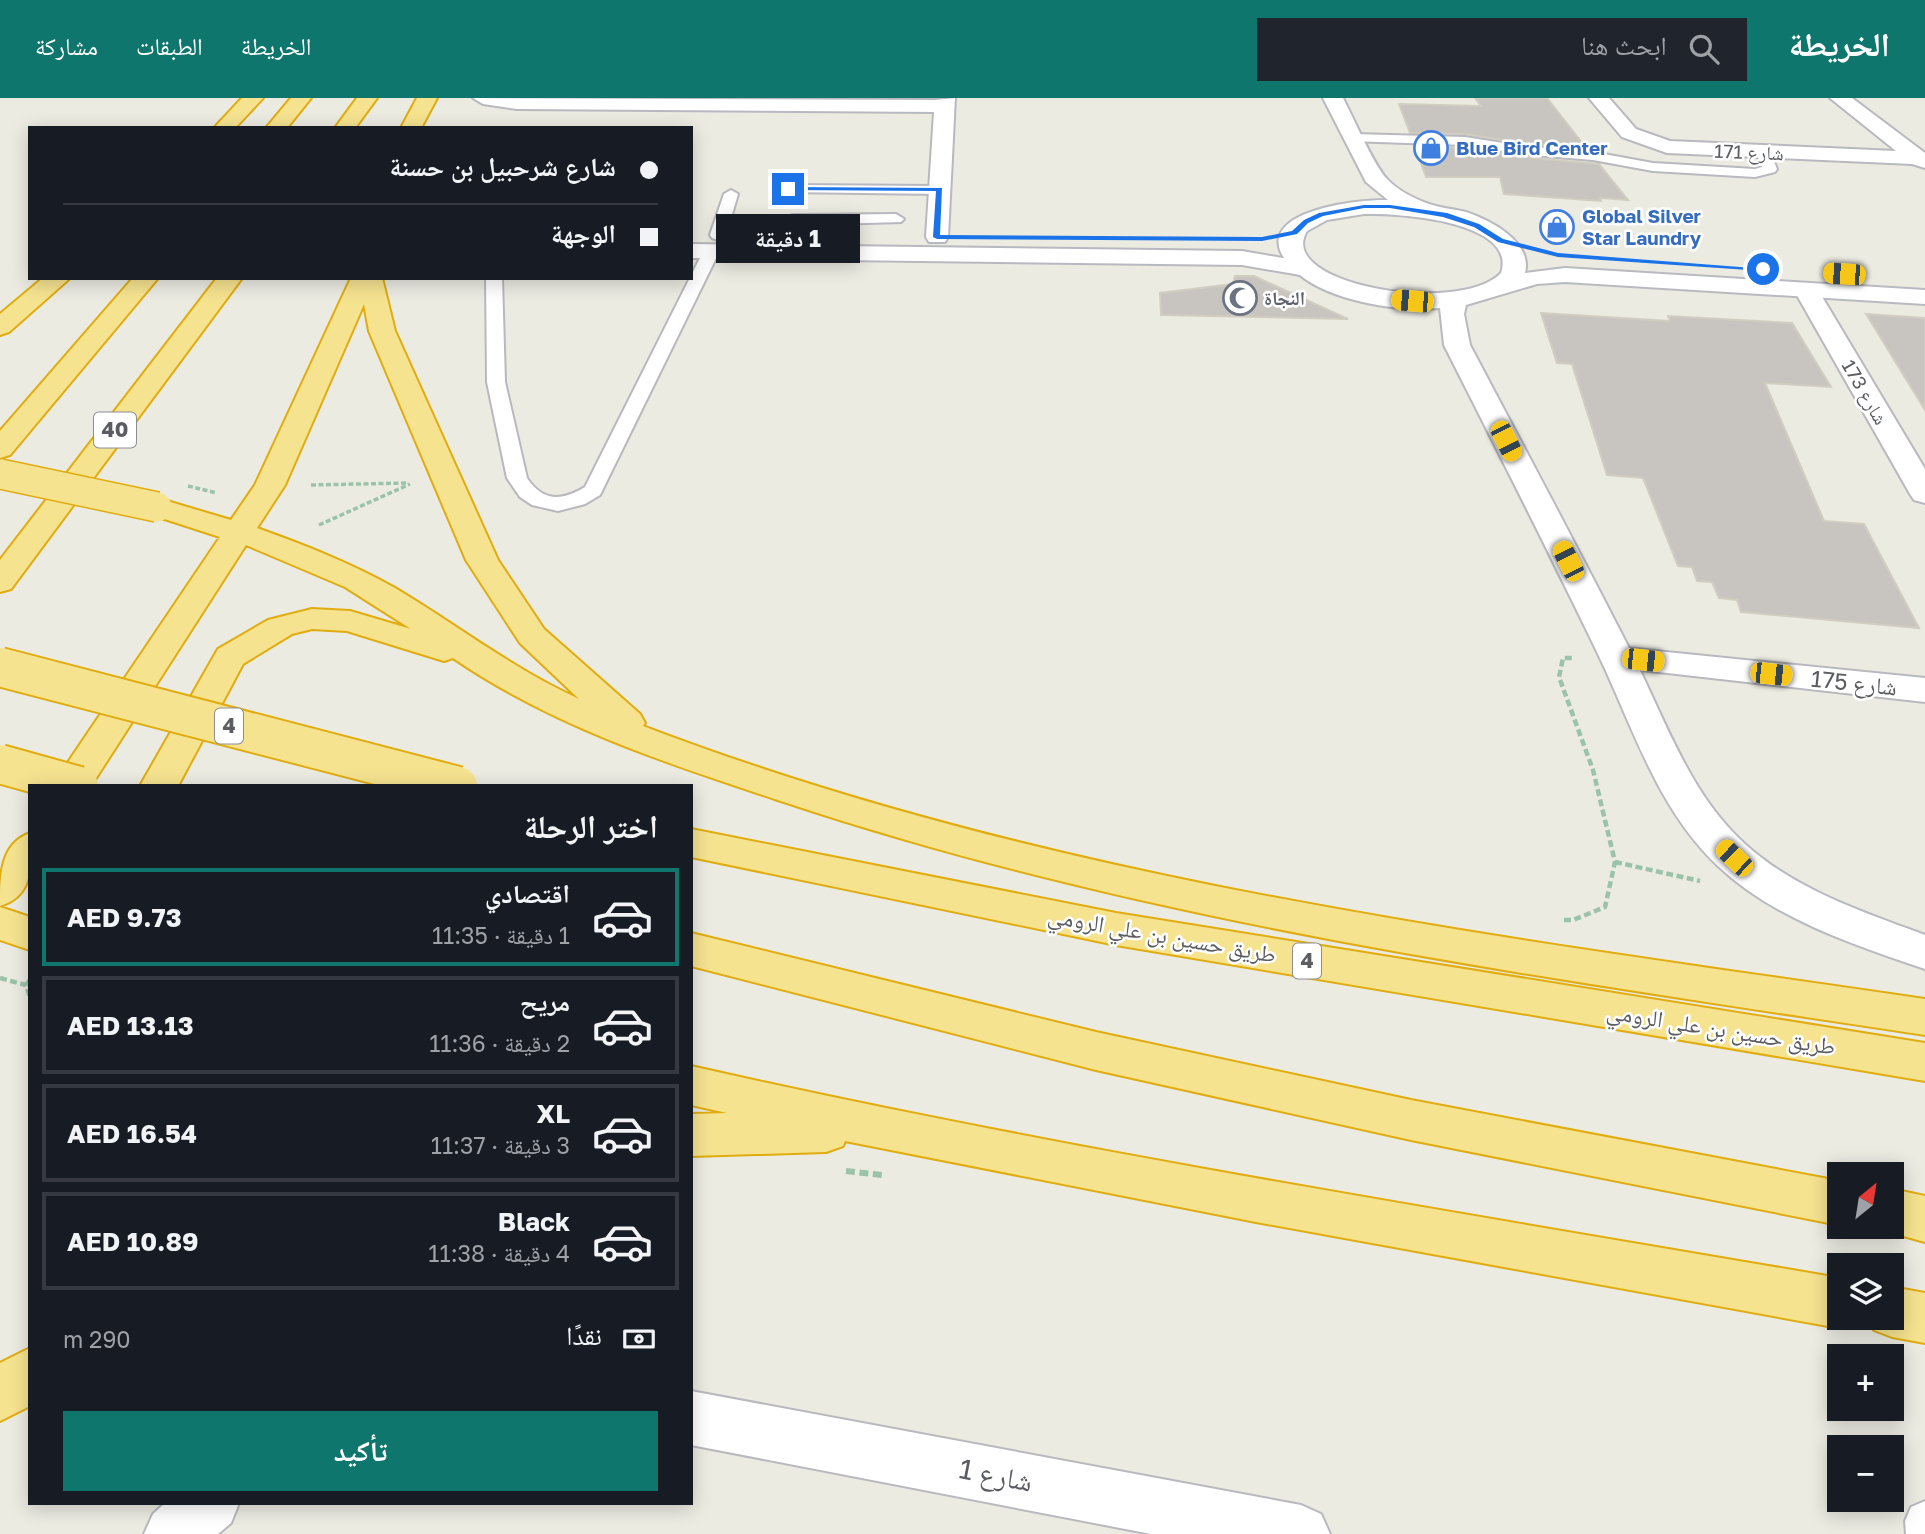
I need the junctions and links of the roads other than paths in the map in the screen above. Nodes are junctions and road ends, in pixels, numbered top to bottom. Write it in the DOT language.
graph roads {
  1 [pos="253,98"];
  2 [pos="301,98"];
  3 [pos="367,98"];
  4 [pos="427,98"];
  5 [pos="483,98"];
  6 [pos="1333,98"];
  7 [pos="1599,98"];
  8 [pos="1840,98"];
  9 [pos="670,101"];
  10 [pos="944,102"];
  11 [pos="226,126"];
  12 [pos="278,126"];
  13 [pos="346,126"];
  14 [pos="412,126"];
  15 [pos="1354,138"];
  16 [pos="1763,152"];
  17 [pos="1922,161"];
  18 [pos="1377,182"];
  19 [pos="788,189"];
  20 [pos="940,190"];
  21 [pos="731,194"];
  22 [pos="1364,206"];
  23 [pos="1426,211"];
  24 [pos="896,219"];
  25 [pos="788,236"];
  26 [pos="1277,236"];
  27 [pos="937,237"];
  28 [pos="1500,240"];
  29 [pos="707,246"];
  30 [pos="1306,269"];
  31 [pos="693,276"];
  32 [pos="39,280"];
  33 [pos="56,280"];
  34 [pos="144,280"];
  35 [pos="228,280"];
  36 [pos="362,280"];
  37 [pos="370,280"];
  38 [pos="494,280"];
  39 [pos="691,280"];
  40 [pos="1925,280"];
  41 [pos="1498,287"];
  42 [pos="1806,290"];
  43 [pos="1925,297"];
  44 [pos="1391,299"];
  45 [pos="1454,300"];
  46 [pos="0,301"];
  47 [pos="0,327"];
  48 [pos="1457,345"];
  49 [pos="0,449"];
  50 [pos="0,474"];
  51 [pos="1925,494"];
  52 [pos="240,533"];
  53 [pos="0,582"];
  54 [pos="1617,658"];
  55 [pos="486,664"];
  56 [pos="0,667"];
  57 [pos="1925,690"];
  58 [pos="646,740"];
  59 [pos="0,764"];
  60 [pos="72,784"];
  61 [pos="72,784"];
  62 [pos="160,784"];
  63 [pos="450,784"];
  64 [pos="693,843"];
  65 [pos="28,850"];
  66 [pos="0,891"];
  67 [pos="0,923"];
  68 [pos="28,933"];
  69 [pos="693,950"];
  70 [pos="1925,952"];
  71 [pos="1925,1017"];
  72 [pos="1925,1062"];
  73 [pos="693,1085"];
  74 [pos="879,1129"];
  75 [pos="693,1135"];
  76 [pos="1827,1201"];
  77 [pos="1904,1215"];
  78 [pos="1925,1219"];
  79 [pos="1827,1301"];
  80 [pos="1904,1314"];
  81 [pos="1925,1318"];
  82 [pos="28,1377"];
  83 [pos="0,1394"];
  84 [pos="693,1418"];
  85 [pos="209,1505"];
  86 [pos="1925,1521"];
  87 [pos="1925,1533"];
  88 [pos="173,1534"];
  89 [pos="1301,1534"];
  1 -- 11 [label="highway"];
  2 -- 12 [label="highway"];
  3 -- 13 [label="highway"];
  4 -- 14 [label="highway"];
  5 -- 9 [label="street"];
  6 -- 15 [label="street"];
  7 -- 16 [label="street, شارع 171"];
  8 -- 17 [label="street"];
  9 -- 10 [label="street"];
  10 -- 20 [label="street"];
  15 -- 16 [label="lane"];
  15 -- 18 [label="street"];
  16 -- 17 [label="street, شارع 171"];
  18 -- 22 [label="street"];
  18 -- 23 [label="street"];
  19 -- 20 [label="lane"];
  20 -- 27 [label="street"];
  21 -- 29 [label="lane"];
  22 -- 23 [label="street"];
  22 -- 26 [label="street"];
  23 -- 28 [label="street"];
  24 -- 25 [label="lane"];
  25 -- 27 [label="street"];
  25 -- 29 [label="street"];
  26 -- 27 [label="street"];
  26 -- 30 [label="street"];
  28 -- 40 [label="street"];
  28 -- 41 [label="street"];
  29 -- 30 [label="street"];
  29 -- 31 [label="lane"];
  30 -- 44 [label="street"];
  32 -- 46 [label="highway"];
  33 -- 47 [label="highway"];
  34 -- 49 [label="highway"];
  35 -- 53 [label="highway, 40"];
  36 -- 52 [label="highway"];
  37 -- 58 [label="highway"];
  38 -- 39 [label="lane"];
  41 -- 42 [label="street"];
  41 -- 45 [label="street"];
  42 -- 43 [label="street"];
  42 -- 51 [label="street, شارع 173"];
  44 -- 45 [label="street"];
  44 -- 48 [label="street"];
  45 -- 48 [label="street"];
  48 -- 54 [label="street"];
  50 -- 52 [label="highway, bridge"];
  52 -- 55 [label="highway"];
  52 -- 60 [label="highway"];
  54 -- 57 [label="street, شارع 175"];
  54 -- 70 [label="street"];
  55 -- 58 [label="highway"];
  55 -- 62 [label="highway"];
  56 -- 63 [label="highway, 4, bridge"];
  58 -- 71 [label="highway"];
  59 -- 61 [label="highway, bridge"];
  64 -- 72 [label="highway, طريق حسين بن علي الرومي / 4"];
  65 -- 66 [label="highway"];
  67 -- 68 [label="highway"];
  69 -- 76 [label="highway"];
  73 -- 74 [label="highway"];
  74 -- 75 [label="highway"];
  74 -- 79 [label="highway"];
  77 -- 78 [label="highway"];
  80 -- 81 [label="highway"];
  82 -- 83 [label="highway"];
  84 -- 89 [label="street, شارع 1"];
  85 -- 88 [label="street"];
  86 -- 87 [label="lane"];
}
